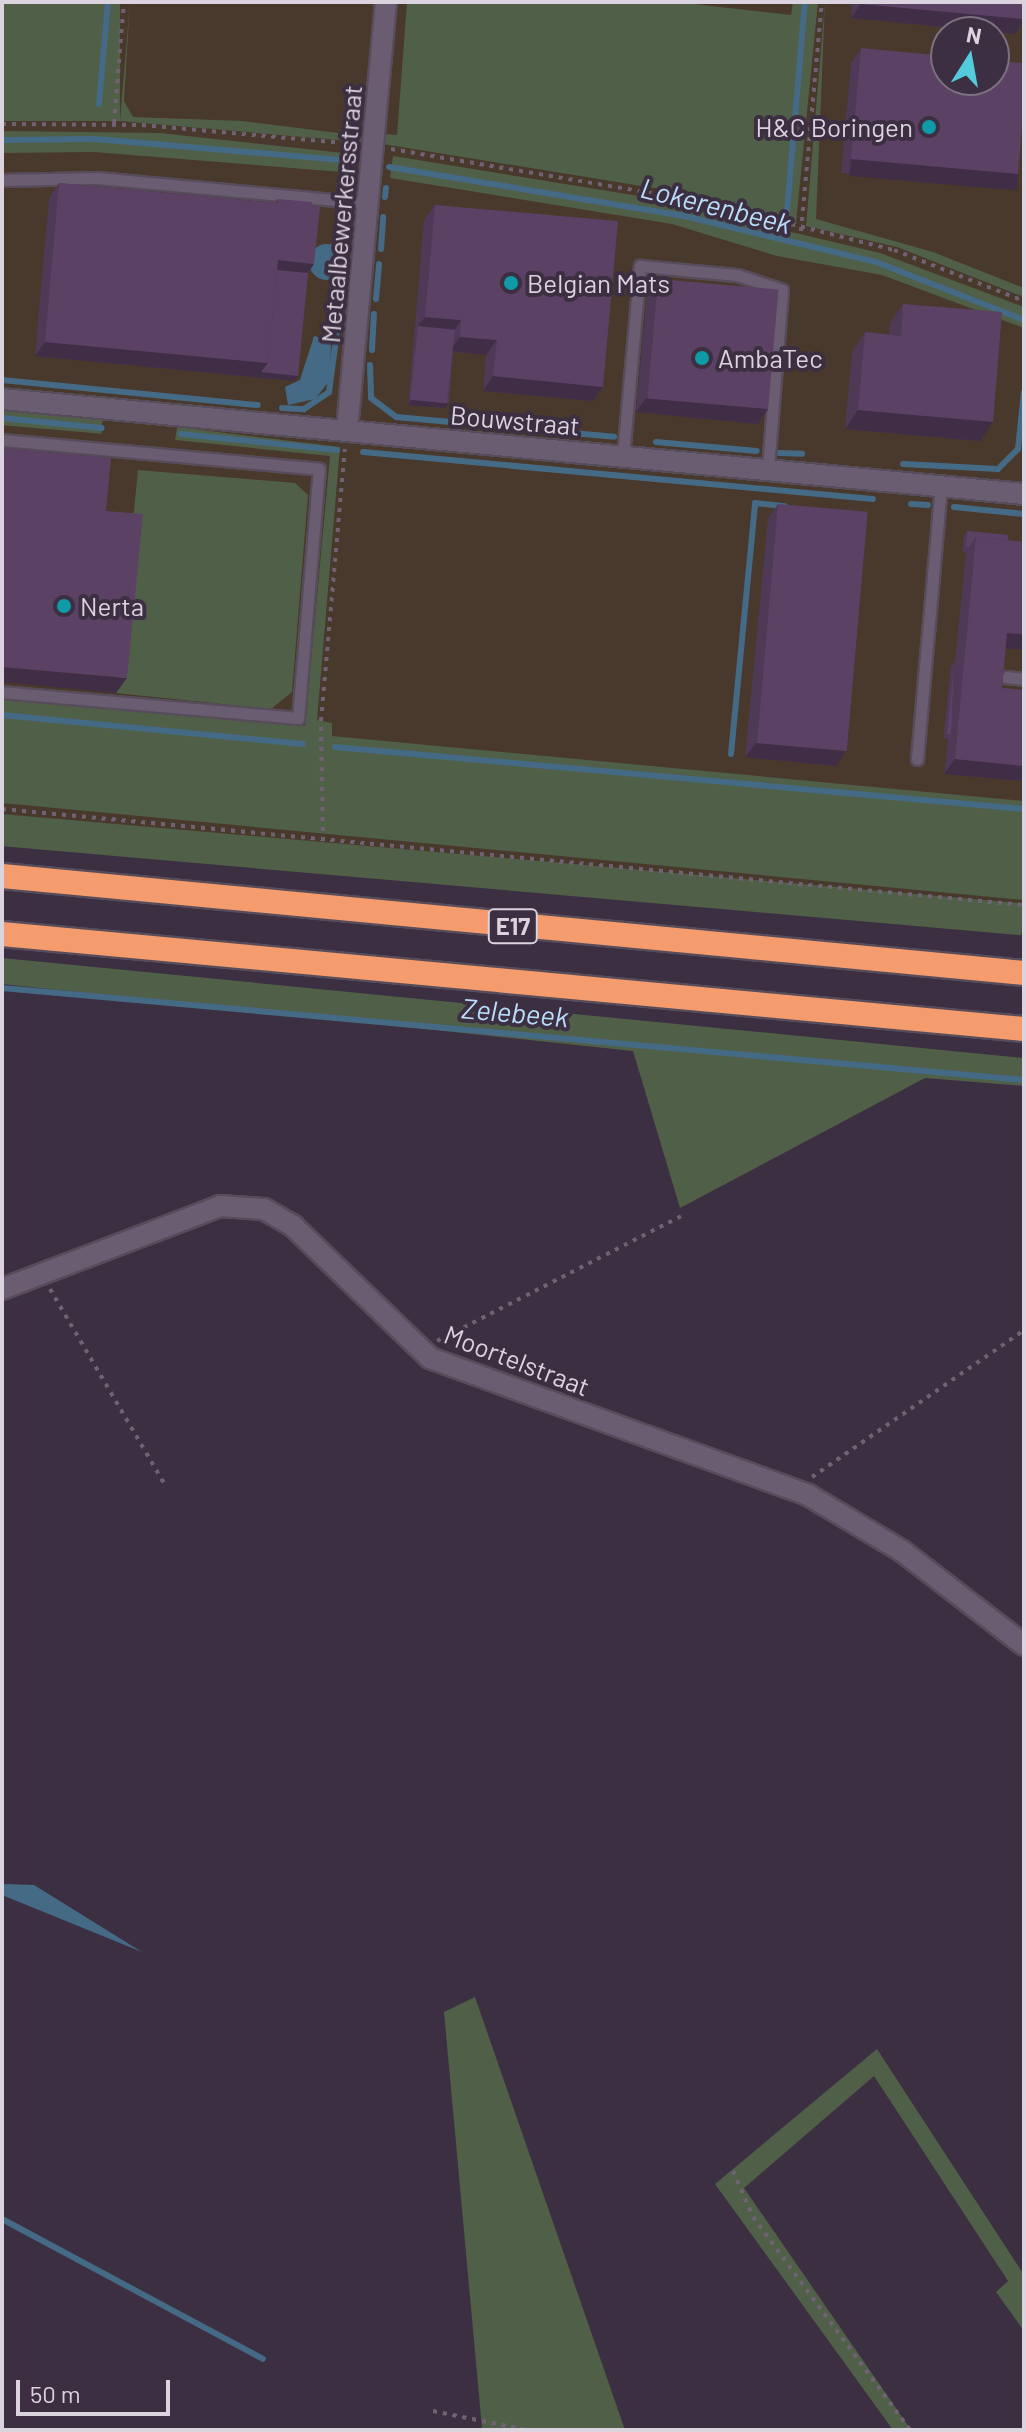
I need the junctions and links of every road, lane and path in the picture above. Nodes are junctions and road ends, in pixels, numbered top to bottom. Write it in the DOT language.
graph roads {
  1 [pos="124,2"];
  2 [pos="386,2"];
  3 [pos="822,2"];
  4 [pos="2,124"];
  5 [pos="114,124"];
  6 [pos="373,147"];
  7 [pos="2,180"];
  8 [pos="368,203"];
  9 [pos="801,231"];
  10 [pos="1024,301"];
  11 [pos="2,399"];
  12 [pos="347,430"];
  13 [pos="2,440"];
  14 [pos="623,456"];
  15 [pos="768,469"];
  16 [pos="941,485"];
  17 [pos="1024,494"];
  18 [pos="1006,677"];
  19 [pos="1024,679"];
  20 [pos="2,692"];
  21 [pos="917,759"];
  22 [pos="2,809"];
  23 [pos="323,841"];
  24 [pos="2,876"];
  25 [pos="1024,905"];
  26 [pos="2,934"];
  27 [pos="1024,973"];
  28 [pos="1024,1029"];
  29 [pos="681,1216"];
  30 [pos="41,1273"];
  31 [pos="2,1289"];
  32 [pos="1024,1330"];
  33 [pos="421,1349"];
  34 [pos="164,1483"];
  35 [pos="793,1489"];
  36 [pos="1024,1645"];
  37 [pos="733,2171"];
  38 [pos="433,2411"];
  39 [pos="526,2430"];
  40 [pos="910,2430"];
  1 -- 5 [label="path"];
  2 -- 6 [label="street, Metaalbewerkersstraat"];
  3 -- 9 [label="path"];
  4 -- 5 [label="path"];
  5 -- 6 [label="path"];
  6 -- 8 [label="street, Metaalbewerkersstraat"];
  6 -- 9 [label="path"];
  7 -- 8 [label="lane"];
  8 -- 12 [label="street, Metaalbewerkersstraat"];
  9 -- 10 [label="path"];
  11 -- 12 [label="street, Bouwstraat"];
  12 -- 14 [label="street, Bouwstraat"];
  12 -- 23 [label="path"];
  13 -- 20 [label="lane"];
  14 -- 15 [label="street, Bouwstraat"];
  14 -- 15 [label="lane"];
  15 -- 16 [label="street, Bouwstraat"];
  16 -- 17 [label="street, Bouwstraat"];
  16 -- 21 [label="lane"];
  18 -- 19 [label="lane"];
  22 -- 23 [label="path"];
  23 -- 25 [label="path"];
  24 -- 27 [label="highway, E17"];
  26 -- 28 [label="highway, E17"];
  29 -- 33 [label="path"];
  30 -- 31 [label="street, Moortelstraat"];
  30 -- 33 [label="street, Moortelstraat"];
  30 -- 34 [label="path"];
  32 -- 35 [label="path"];
  33 -- 35 [label="street, Moortelstraat"];
  35 -- 36 [label="street, Moortelstraat"];
  37 -- 40 [label="path"];
  38 -- 39 [label="path"];
}
